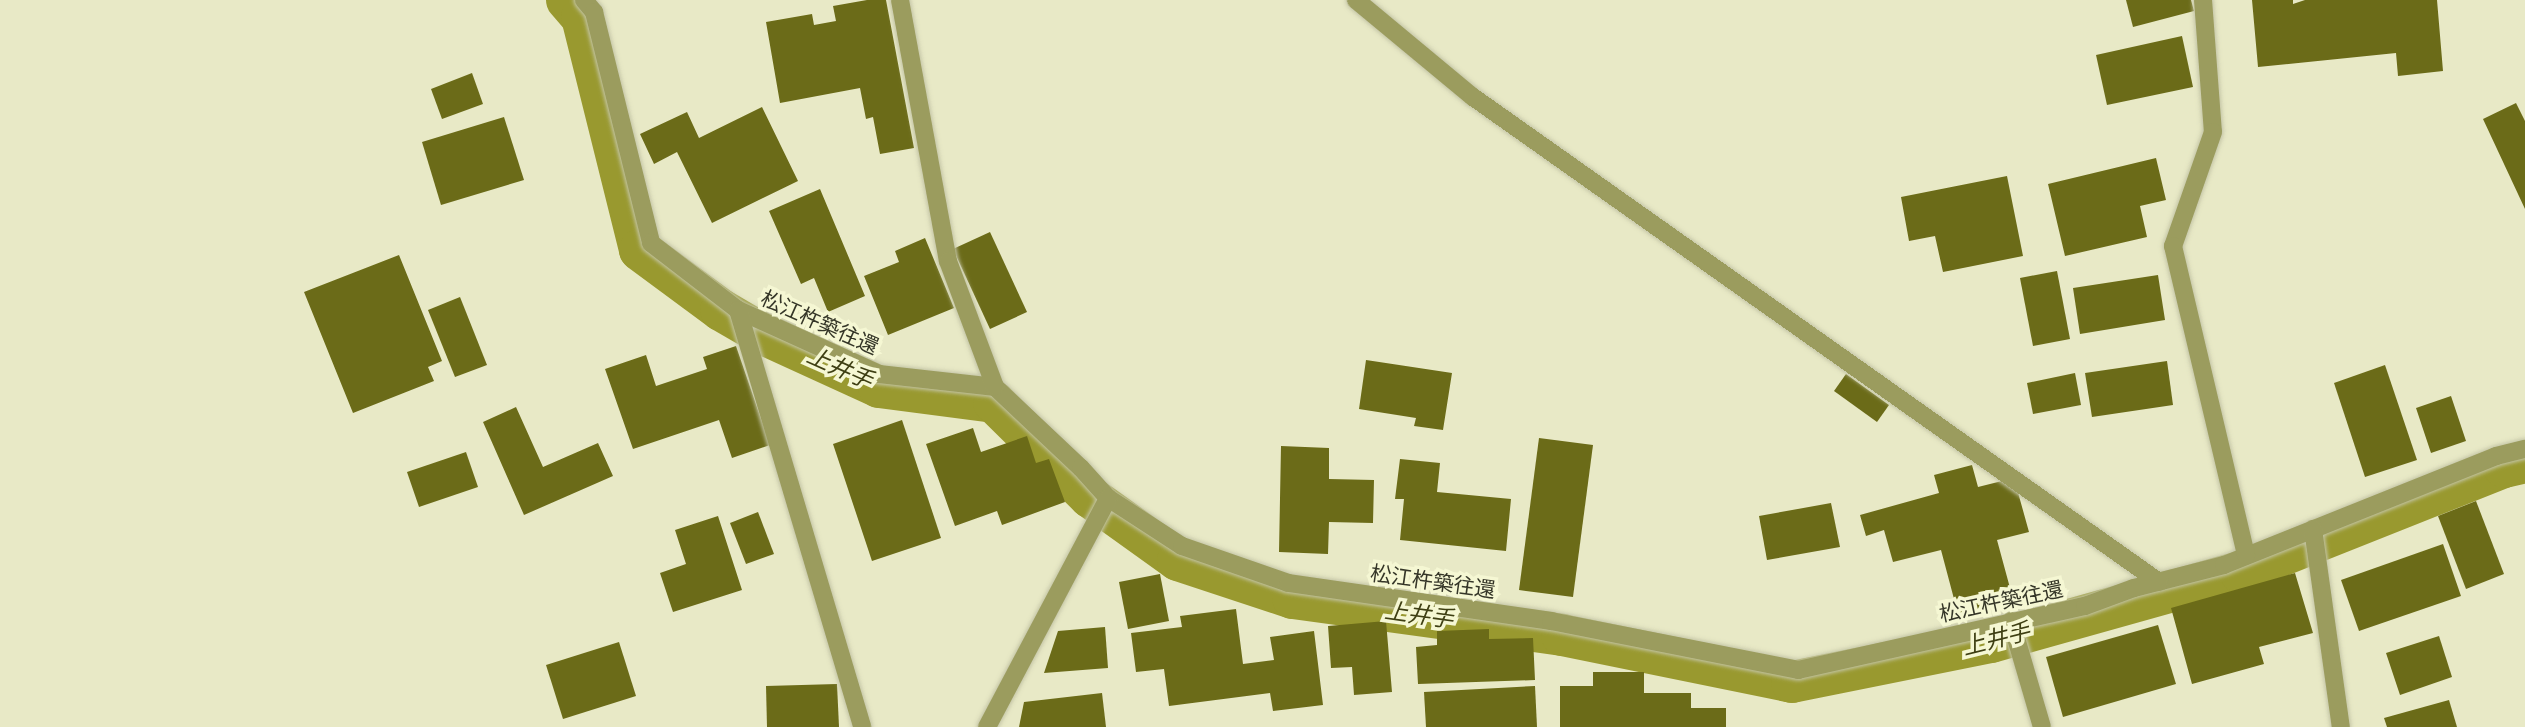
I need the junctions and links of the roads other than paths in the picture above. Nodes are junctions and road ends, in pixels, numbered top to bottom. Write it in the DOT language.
graph roads {
  1 [pos="584,0"];
  2 [pos="900,0"];
  3 [pos="1356,0"];
  4 [pos="2203,0"];
  5 [pos="738,310"];
  6 [pos="995,387"];
  7 [pos="2525,449"];
  8 [pos="1108,498"];
  9 [pos="2313,529"];
  10 [pos="2246,556"];
  11 [pos="2159,582"];
  12 [pos="2011,621"];
  13 [pos="862,727"];
  14 [pos="987,727"];
  15 [pos="2042,727"];
  16 [pos="2341,727"];
  1 -- 5 [label="street, 松江杵築往還"];
  2 -- 6 [label="street"];
  3 -- 11 [label="street"];
  4 -- 10 [label="street"];
  5 -- 6 [label="street, 松江杵築往還"];
  5 -- 13 [label="street"];
  6 -- 8 [label="street, 松江杵築往還"];
  7 -- 9 [label="street, 松江杵築往還"];
  8 -- 12 [label="street, 松江杵築往還"];
  8 -- 14 [label="street"];
  9 -- 10 [label="street, 松江杵築往還"];
  9 -- 16 [label="street"];
  10 -- 11 [label="street, 松江杵築往還"];
  11 -- 12 [label="street, 松江杵築往還"];
  12 -- 15 [label="street"];
}
